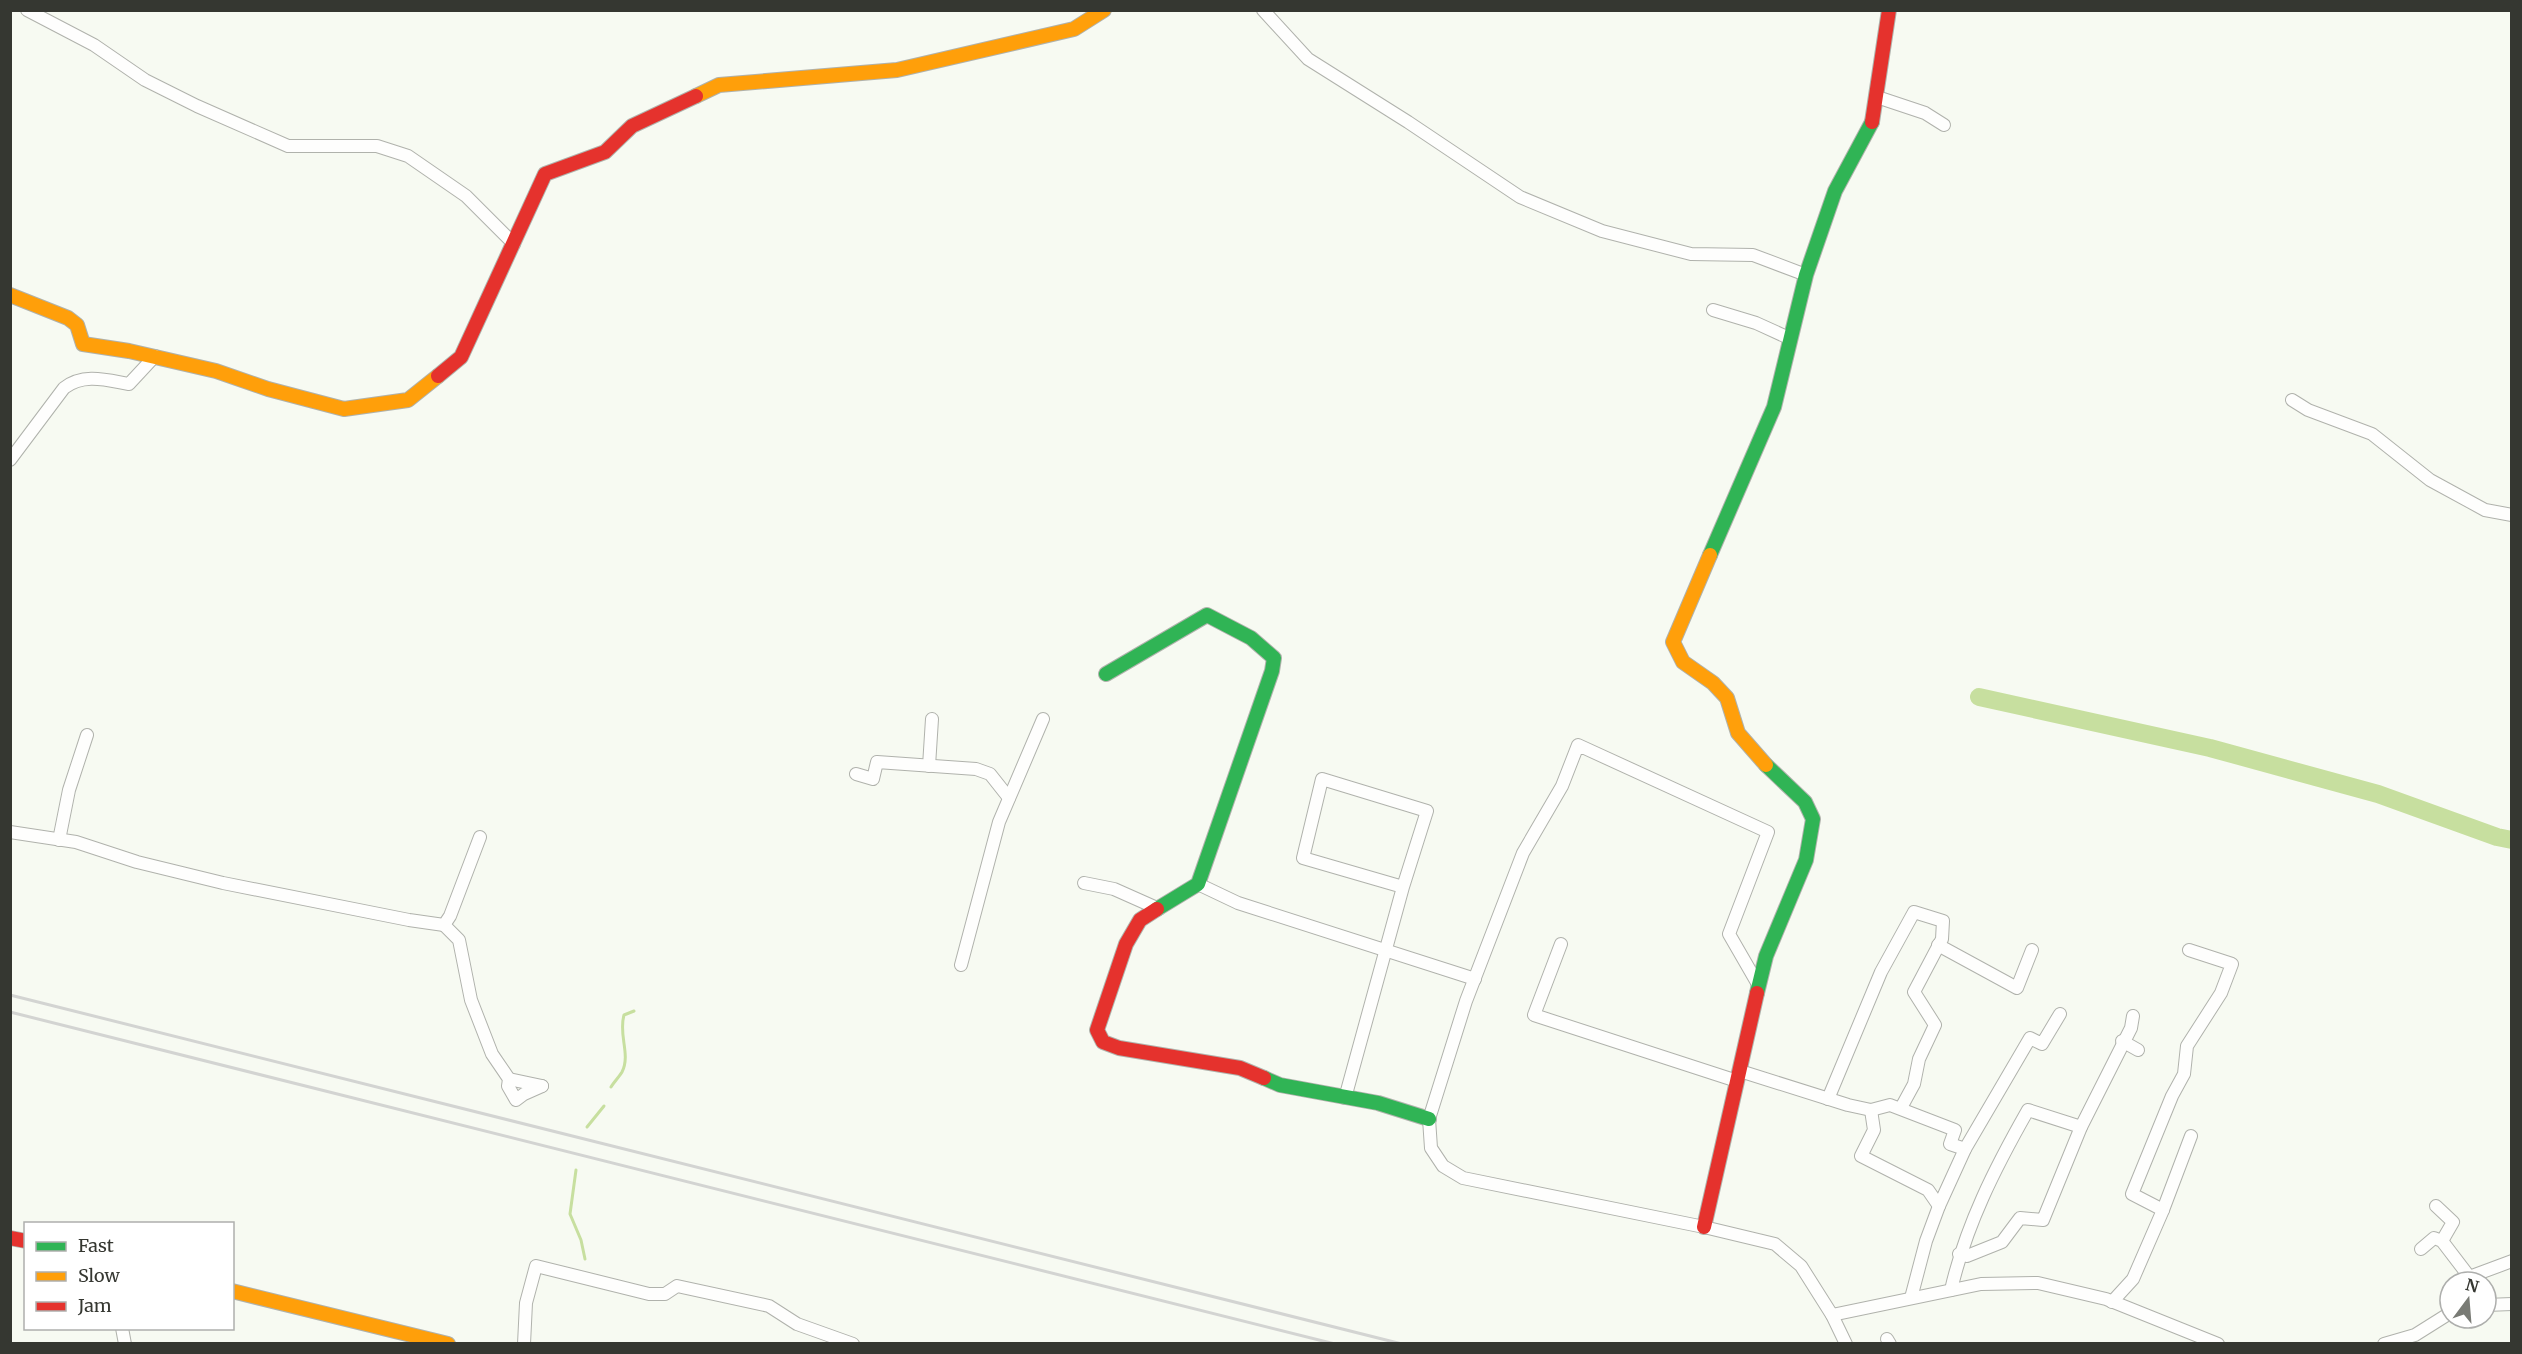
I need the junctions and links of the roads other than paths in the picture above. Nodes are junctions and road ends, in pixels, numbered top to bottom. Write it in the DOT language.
graph roads {
  1 [pos="27,10"];
  2 [pos="1104,10"];
  3 [pos="1263,10"];
  4 [pos="1889,10"];
  5 [pos="1877,97"];
  6 [pos="1944,125"];
  7 [pos="514,244"];
  8 [pos="1806,275"];
  9 [pos="10,295"];
  10 [pos="1713,310"];
  11 [pos="1791,339"];
  12 [pos="155,356"];
  13 [pos="2292,400"];
  14 [pos="10,460"];
  15 [pos="2511,515"];
  16 [pos="1106,674"];
  17 [pos="932,719"];
  18 [pos="1043,719"];
  19 [pos="87,735"];
  20 [pos="929,766"];
  21 [pos="856,774"];
  22 [pos="1009,798"];
  23 [pos="10,832"];
  24 [pos="480,837"];
  25 [pos="59,840"];
  26 [pos="1084,883"];
  27 [pos="1198,884"];
  28 [pos="1403,887"];
  29 [pos="1159,909"];
  30 [pos="444,925"];
  31 [pos="1561,944"];
  32 [pos="1938,945"];
  33 [pos="2032,950"];
  34 [pos="2188,950"];
  35 [pos="1385,951"];
  36 [pos="961,965"];
  37 [pos="1474,979"];
  38 [pos="1759,986"];
  39 [pos="2060,1014"];
  40 [pos="2133,1016"];
  41 [pos="2122,1041"];
  42 [pos="2138,1050"];
  43 [pos="1738,1076"];
  44 [pos="509,1079"];
  45 [pos="1345,1098"];
  46 [pos="1828,1099"];
  47 [pos="1902,1106"];
  48 [pos="1871,1110"];
  49 [pos="1429,1119"];
  50 [pos="2080,1128"];
  51 [pos="2191,1136"];
  52 [pos="1965,1149"];
  53 [pos="1939,1206"];
  54 [pos="2436,1206"];
  55 [pos="2163,1210"];
  56 [pos="1704,1227"];
  57 [pos="2442,1241"];
  58 [pos="2421,1249"];
  59 [pos="1959,1254"];
  60 [pos="2511,1261"];
  61 [pos="2463,1270"];
  62 [pos="2492,1270"];
  63 [pos="1951,1290"];
  64 [pos="234,1291"];
  65 [pos="1911,1298"];
  66 [pos="2112,1302"];
  67 [pos="1832,1315"];
  68 [pos="2438,1321"];
  69 [pos="2211,1342"];
  70 [pos="448,1344"];
  71 [pos="524,1344"];
  72 [pos="853,1344"];
  73 [pos="1846,1344"];
  74 [pos="2384,1344"];
  1 -- 7 [label="street"];
  2 -- 7 [label="street"];
  3 -- 8 [label="street"];
  4 -- 5 [label="street"];
  5 -- 6 [label="street"];
  5 -- 8 [label="street"];
  7 -- 12 [label="street"];
  8 -- 11 [label="street"];
  9 -- 12 [label="street"];
  10 -- 11 [label="street"];
  11 -- 38 [label="street"];
  12 -- 14 [label="street"];
  13 -- 15 [label="street"];
  16 -- 27 [label="street"];
  17 -- 20 [label="street"];
  18 -- 22 [label="street"];
  19 -- 25 [label="street"];
  20 -- 21 [label="street"];
  20 -- 22 [label="street"];
  22 -- 36 [label="street"];
  23 -- 25 [label="street"];
  24 -- 30 [label="street"];
  25 -- 30 [label="street"];
  26 -- 29 [label="street"];
  27 -- 29 [label="street"];
  27 -- 35 [label="street"];
  28 -- 28 [label="street"];
  28 -- 35 [label="street"];
  29 -- 45 [label="street"];
  30 -- 44 [label="street"];
  31 -- 43 [label="street"];
  32 -- 33 [label="street"];
  32 -- 46 [label="street"];
  32 -- 47 [label="street"];
  34 -- 55 [label="street"];
  35 -- 37 [label="street"];
  35 -- 45 [label="street"];
  37 -- 38 [label="street"];
  37 -- 49 [label="street"];
  38 -- 43 [label="street"];
  39 -- 52 [label="street"];
  40 -- 41 [label="street"];
  41 -- 42 [label="street"];
  41 -- 50 [label="street"];
  43 -- 46 [label="street"];
  43 -- 56 [label="street"];
  45 -- 49 [label="street"];
  46 -- 48 [label="street"];
  48 -- 52 [label="street"];
  48 -- 53 [label="street"];
  49 -- 56 [label="street"];
  50 -- 59 [label="street"];
  50 -- 59 [label="street"];
  51 -- 55 [label="street"];
  52 -- 53 [label="street"];
  53 -- 65 [label="street"];
  54 -- 57 [label="street"];
  55 -- 66 [label="street"];
  56 -- 67 [label="street"];
  57 -- 58 [label="street"];
  57 -- 61 [label="street"];
  59 -- 63 [label="street"];
  60 -- 62 [label="street"];
  63 -- 65 [label="street"];
  63 -- 66 [label="street"];
  64 -- 70 [label="street"];
  65 -- 67 [label="street"];
  66 -- 69 [label="street"];
  67 -- 73 [label="street"];
  68 -- 74 [label="street"];
  71 -- 72 [label="street"];
}
